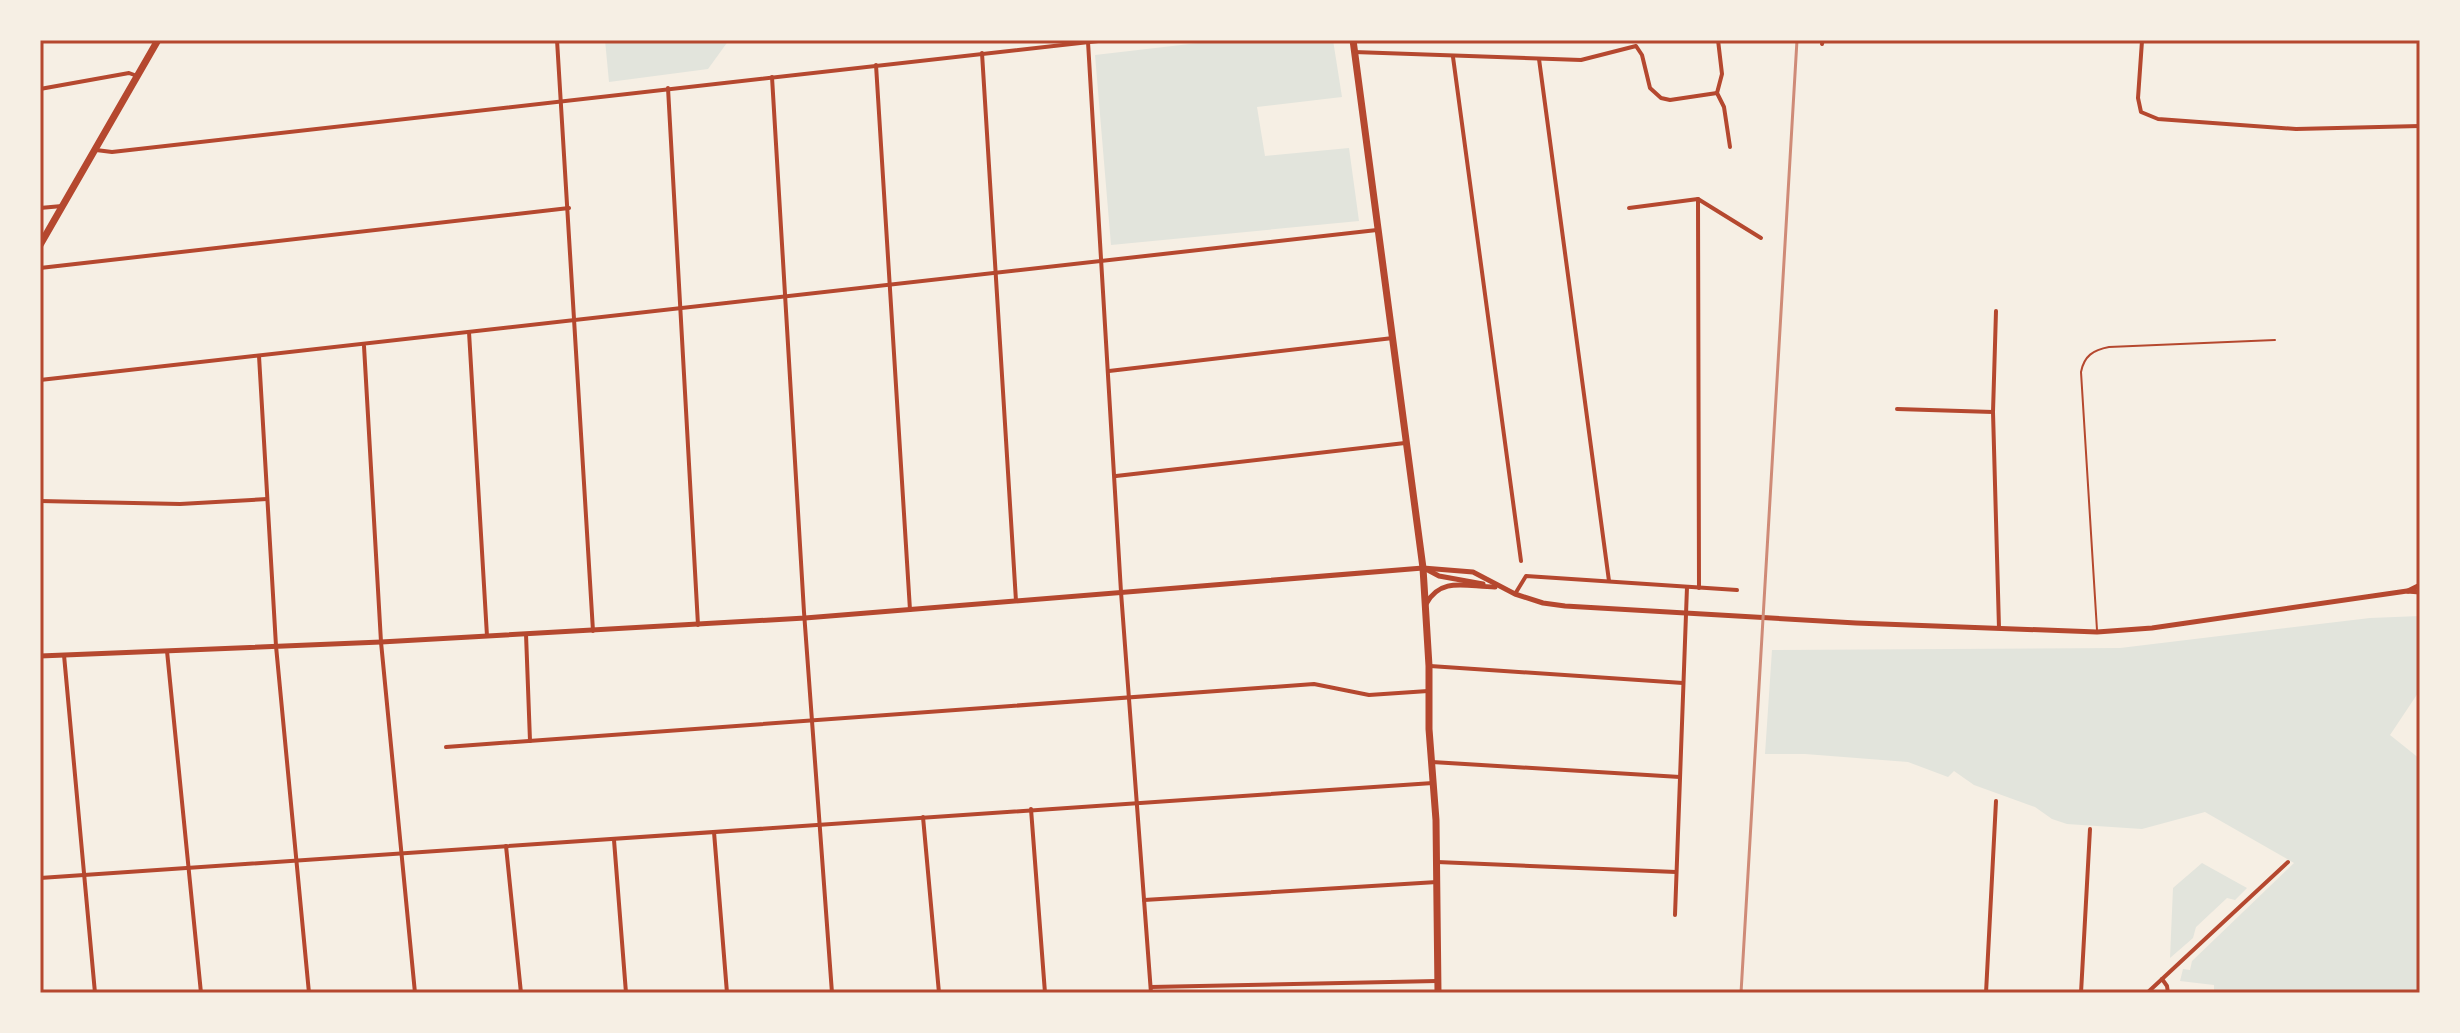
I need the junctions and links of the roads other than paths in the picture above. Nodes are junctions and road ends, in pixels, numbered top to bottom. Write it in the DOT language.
graph roads {
  1 [pos="158,40"];
  2 [pos="557,40"];
  3 [pos="1107,40"];
  4 [pos="1353,40"];
  5 [pos="1718,40"];
  6 [pos="2149,40"];
  7 [pos="1088,41"];
  8 [pos="2139,41"];
  9 [pos="1354,52"];
  10 [pos="982,53"];
  11 [pos="1453,57"];
  12 [pos="1539,59"];
  13 [pos="876,65"];
  14 [pos="137,76"];
  15 [pos="772,77"];
  16 [pos="668,88"];
  17 [pos="40,89"];
  18 [pos="1717,93"];
  19 [pos="561,101"];
  20 [pos="2420,126"];
  21 [pos="1730,147"];
  22 [pos="96,150"];
  23 [pos="1698,199"];
  24 [pos="62,206"];
  25 [pos="40,208"];
  26 [pos="569,208"];
  27 [pos="1629,208"];
  28 [pos="1379,230"];
  29 [pos="1761,238"];
  30 [pos="40,245"];
  31 [pos="1103,260"];
  32 [pos="40,268"];
  33 [pos="997,272"];
  34 [pos="890,285"];
  35 [pos="785,297"];
  36 [pos="679,309"];
  37 [pos="1996,311"];
  38 [pos="575,320"];
  39 [pos="469,332"];
  40 [pos="1393,338"];
  41 [pos="2275,340"];
  42 [pos="364,344"];
  43 [pos="259,356"];
  44 [pos="1109,371"];
  45 [pos="40,380"];
  46 [pos="1897,409"];
  47 [pos="1993,412"];
  48 [pos="1405,443"];
  49 [pos="1116,476"];
  50 [pos="267,499"];
  51 [pos="40,501"];
  52 [pos="1521,561"];
  53 [pos="1423,568"];
  54 [pos="1609,581"];
  55 [pos="2420,585"];
  56 [pos="1496,587"];
  57 [pos="1687,587"];
  58 [pos="1699,588"];
  59 [pos="1737,590"];
  60 [pos="2407,591"];
  61 [pos="1121,592"];
  62 [pos="2420,592"];
  63 [pos="1515,594"];
  64 [pos="1016,601"];
  65 [pos="1425,604"];
  66 [pos="910,610"];
  67 [pos="805,618"];
  68 [pos="698,625"];
  69 [pos="1999,629"];
  70 [pos="593,631"];
  71 [pos="2097,632"];
  72 [pos="526,634"];
  73 [pos="487,636"];
  74 [pos="381,642"];
  75 [pos="276,646"];
  76 [pos="167,651"];
  77 [pos="64,655"];
  78 [pos="40,656"];
  79 [pos="1429,666"];
  80 [pos="1683,683"];
  81 [pos="1428,691"];
  82 [pos="1128,698"];
  83 [pos="812,721"];
  84 [pos="530,741"];
  85 [pos="446,747"];
  86 [pos="1432,762"];
  87 [pos="1680,777"];
  88 [pos="1433,783"];
  89 [pos="1996,801"];
  90 [pos="1136,803"];
  91 [pos="1031,809"];
  92 [pos="923,817"];
  93 [pos="819,824"];
  94 [pos="2090,829"];
  95 [pos="714,832"];
  96 [pos="614,839"];
  97 [pos="506,846"];
  98 [pos="401,852"];
  99 [pos="296,859"];
  100 [pos="1437,862"];
  101 [pos="2288,862"];
  102 [pos="189,867"];
  103 [pos="1676,872"];
  104 [pos="84,875"];
  105 [pos="40,878"];
  106 [pos="1437,882"];
  107 [pos="1144,900"];
  108 [pos="1675,915"];
  109 [pos="2162,979"];
  110 [pos="1437,981"];
  111 [pos="1151,990"];
  112 [pos="95,993"];
  113 [pos="201,993"];
  114 [pos="309,993"];
  115 [pos="415,993"];
  116 [pos="521,993"];
  117 [pos="626,993"];
  118 [pos="727,993"];
  119 [pos="832,993"];
  120 [pos="939,993"];
  121 [pos="1045,993"];
  122 [pos="1438,993"];
  123 [pos="1986,993"];
  124 [pos="2081,993"];
  125 [pos="2147,993"];
  126 [pos="2168,993"];
  1 -- 14 [label="main road"];
  2 -- 19 [label="street"];
  3 -- 7 [label="street"];
  4 -- 9 [label="main road"];
  5 -- 18 [label="street"];
  6 -- 8 [label="street"];
  7 -- 10 [label="street"];
  7 -- 31 [label="street"];
  8 -- 20 [label="street"];
  9 -- 11 [label="street"];
  9 -- 28 [label="main road"];
  10 -- 13 [label="street"];
  10 -- 33 [label="street"];
  11 -- 12 [label="street"];
  11 -- 52 [label="street"];
  12 -- 18 [label="street"];
  12 -- 54 [label="street"];
  13 -- 15 [label="street"];
  13 -- 34 [label="street"];
  14 -- 17 [label="street"];
  14 -- 22 [label="main road"];
  15 -- 16 [label="street"];
  15 -- 35 [label="street"];
  16 -- 19 [label="street"];
  16 -- 36 [label="street"];
  18 -- 21 [label="street"];
  19 -- 22 [label="street"];
  19 -- 26 [label="street"];
  22 -- 24 [label="main road"];
  23 -- 27 [label="street"];
  23 -- 29 [label="street"];
  23 -- 58 [label="street"];
  24 -- 25 [label="street"];
  24 -- 30 [label="main road"];
  26 -- 32 [label="street"];
  26 -- 38 [label="street"];
  28 -- 31 [label="street"];
  28 -- 40 [label="main road"];
  31 -- 33 [label="street"];
  31 -- 44 [label="street"];
  33 -- 34 [label="street"];
  33 -- 64 [label="street"];
  34 -- 35 [label="street"];
  34 -- 66 [label="street"];
  35 -- 36 [label="street"];
  35 -- 67 [label="street"];
  36 -- 38 [label="street"];
  36 -- 68 [label="street"];
  37 -- 47 [label="street"];
  38 -- 39 [label="street"];
  38 -- 70 [label="street"];
  39 -- 42 [label="street"];
  39 -- 73 [label="street"];
  40 -- 44 [label="street"];
  40 -- 48 [label="main road"];
  41 -- 71 [label="lane"];
  42 -- 43 [label="street"];
  42 -- 74 [label="street"];
  43 -- 45 [label="street"];
  43 -- 50 [label="street"];
  44 -- 49 [label="street"];
  46 -- 47 [label="street"];
  47 -- 69 [label="street"];
  48 -- 49 [label="street"];
  48 -- 53 [label="main road"];
  49 -- 61 [label="street"];
  50 -- 51 [label="street"];
  50 -- 75 [label="street"];
  53 -- 56 [label="street"];
  53 -- 61 [label="street"];
  53 -- 65 [label="main road"];
  54 -- 57 [label="street"];
  54 -- 63 [label="street"];
  55 -- 60 [label="street"];
  56 -- 63 [label="street"];
  56 -- 65 [label="street"];
  57 -- 58 [label="street"];
  57 -- 80 [label="street"];
  58 -- 59 [label="street"];
  60 -- 62 [label="street"];
  60 -- 71 [label="street"];
  61 -- 64 [label="street"];
  61 -- 82 [label="street"];
  63 -- 69 [label="street"];
  64 -- 66 [label="street"];
  65 -- 79 [label="main road"];
  66 -- 67 [label="street"];
  67 -- 68 [label="street"];
  67 -- 83 [label="street"];
  68 -- 70 [label="street"];
  69 -- 71 [label="street"];
  70 -- 72 [label="street"];
  72 -- 73 [label="street"];
  72 -- 84 [label="street"];
  73 -- 74 [label="street"];
  74 -- 75 [label="street"];
  74 -- 98 [label="street"];
  75 -- 76 [label="street"];
  75 -- 99 [label="street"];
  76 -- 77 [label="street"];
  76 -- 102 [label="street"];
  77 -- 78 [label="street"];
  77 -- 104 [label="street"];
  79 -- 80 [label="street"];
  79 -- 81 [label="main road"];
  80 -- 87 [label="street"];
  81 -- 82 [label="street"];
  81 -- 86 [label="main road"];
  82 -- 83 [label="street"];
  82 -- 90 [label="street"];
  83 -- 84 [label="street"];
  83 -- 93 [label="street"];
  84 -- 85 [label="street"];
  86 -- 87 [label="street"];
  86 -- 88 [label="main road"];
  87 -- 103 [label="street"];
  88 -- 90 [label="street"];
  88 -- 100 [label="main road"];
  89 -- 123 [label="street"];
  90 -- 91 [label="street"];
  90 -- 107 [label="street"];
  91 -- 92 [label="street"];
  91 -- 121 [label="street"];
  92 -- 93 [label="street"];
  92 -- 120 [label="street"];
  93 -- 95 [label="street"];
  93 -- 119 [label="street"];
  94 -- 124 [label="street"];
  95 -- 96 [label="street"];
  95 -- 118 [label="street"];
  96 -- 97 [label="street"];
  96 -- 117 [label="street"];
  97 -- 98 [label="street"];
  97 -- 116 [label="street"];
  98 -- 99 [label="street"];
  98 -- 115 [label="street"];
  99 -- 102 [label="street"];
  99 -- 114 [label="street"];
  100 -- 103 [label="street"];
  100 -- 106 [label="main road"];
  101 -- 109 [label="street"];
  102 -- 104 [label="street"];
  102 -- 113 [label="street"];
  103 -- 108 [label="street"];
  104 -- 105 [label="street"];
  104 -- 112 [label="street"];
  106 -- 107 [label="street"];
  106 -- 110 [label="main road"];
  107 -- 111 [label="street"];
  109 -- 125 [label="street"];
  109 -- 126 [label="street"];
  110 -- 111 [label="street"];
  110 -- 122 [label="main road"];
}
